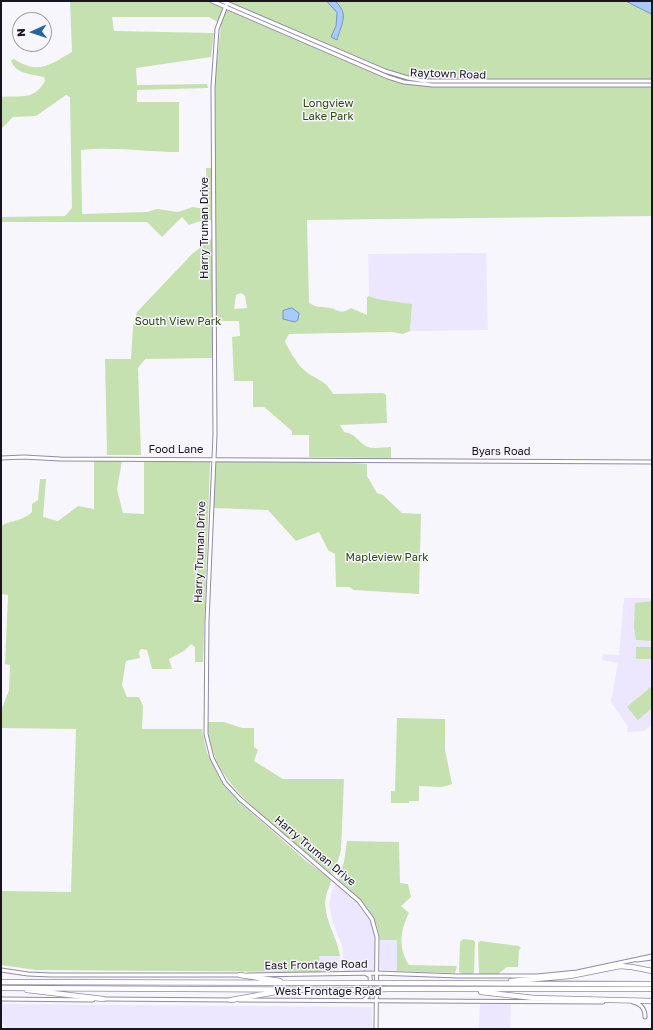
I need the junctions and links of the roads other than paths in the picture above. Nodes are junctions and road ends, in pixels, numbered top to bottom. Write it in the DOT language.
graph roads {
  1 [pos="212,1"];
  2 [pos="222,1"];
  3 [pos="226,3"];
  4 [pos="225,7"];
  5 [pos="652,80"];
  6 [pos="652,85"];
  7 [pos="1,458"];
  8 [pos="213,459"];
  9 [pos="351,460"];
  10 [pos="652,462"];
  11 [pos="652,957"];
  12 [pos="1,970"];
  13 [pos="652,971"];
  14 [pos="364,973"];
  15 [pos="377,973"];
  16 [pos="240,975"];
  17 [pos="1,982"];
  18 [pos="286,983"];
  19 [pos="495,984"];
  20 [pos="652,984"];
  21 [pos="1,988"];
  22 [pos="12,988"];
  23 [pos="289,989"];
  24 [pos="466,989"];
  25 [pos="652,989"];
  26 [pos="1,999"];
  27 [pos="103,999"];
  28 [pos="230,1000"];
  29 [pos="364,1000"];
  30 [pos="377,1001"];
  31 [pos="652,1001"];
  32 [pos="645,1017"];
  33 [pos="376,1029"];
  1 -- 4 [label="main road, Raytown Road"];
  2 -- 3 [label="main road, Raytown Road"];
  3 -- 4 [label="main road, Harry Truman Drive"];
  3 -- 5 [label="main road, Raytown Road"];
  4 -- 6 [label="main road, Raytown Road"];
  4 -- 8 [label="main road, Harry Truman Drive"];
  7 -- 8 [label="main road, Food Lane"];
  8 -- 9 [label="main road, Food Lane"];
  8 -- 15 [label="main road, Harry Truman Drive"];
  9 -- 10 [label="main road, Byars Road"];
  11 -- 15 [label="main road, East Frontage Road"];
  12 -- 16 [label="main road, East Frontage Road"];
  13 -- 19 [label="highway"];
  14 -- 15 [label="main road, East Frontage Road"];
  14 -- 16 [label="main road, East Frontage Road"];
  14 -- 29 [label="main road"];
  15 -- 30 [label="main road, Harry Truman Drive"];
  16 -- 18 [label="highway"];
  17 -- 18 [label="highway"];
  18 -- 19 [label="highway, bridge"];
  19 -- 20 [label="highway"];
  21 -- 22 [label="highway"];
  22 -- 23 [label="highway"];
  22 -- 27 [label="highway"];
  23 -- 24 [label="highway, bridge"];
  23 -- 28 [label="highway"];
  24 -- 25 [label="highway"];
  24 -- 31 [label="highway"];
  26 -- 27 [label="main road, West Frontage Road"];
  27 -- 28 [label="main road, West Frontage Road"];
  28 -- 29 [label="main road, West Frontage Road"];
  29 -- 30 [label="main road, West Frontage Road"];
  30 -- 32 [label="main road, West Frontage Road"];
  30 -- 33 [label="main road, Harry Truman Drive"];
}
